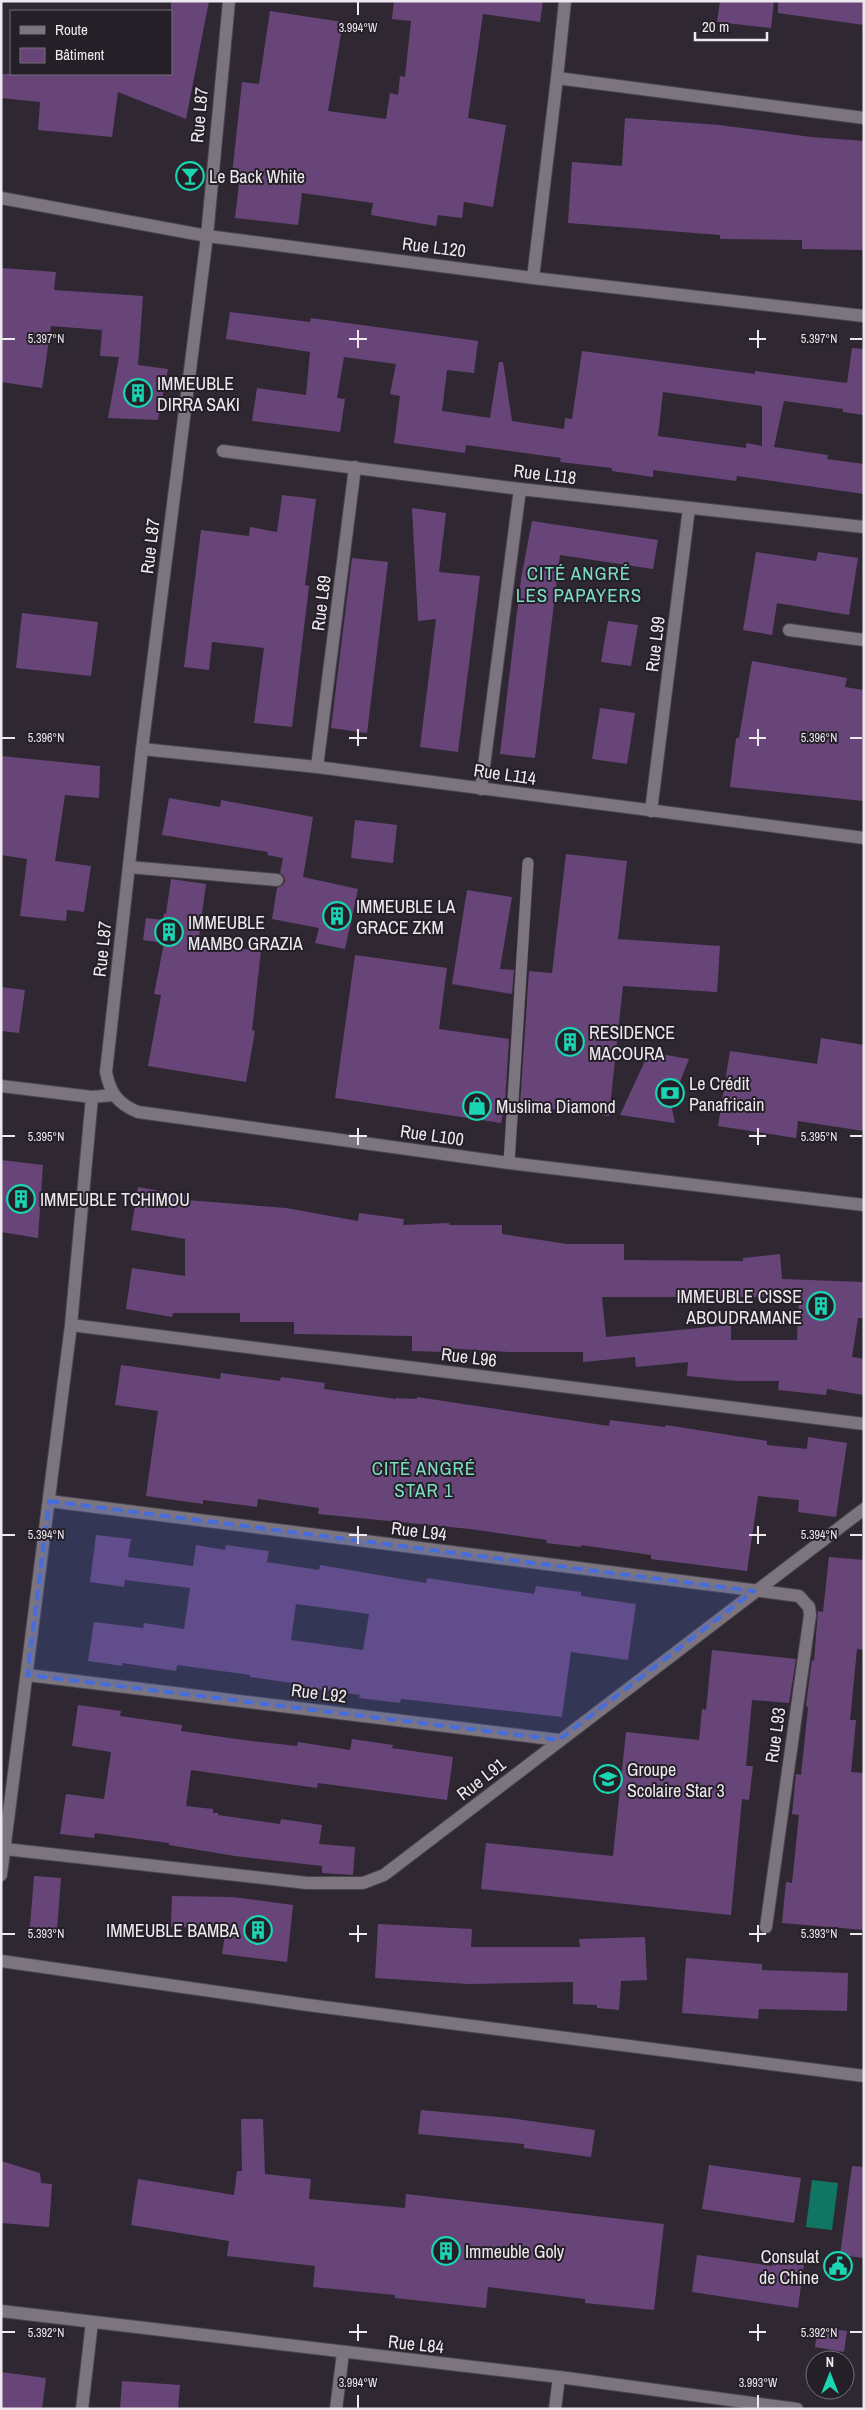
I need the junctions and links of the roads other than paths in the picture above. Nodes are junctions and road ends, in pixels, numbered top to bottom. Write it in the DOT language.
graph roads {
  1 [pos="228,1"];
  2 [pos="565,1"];
  3 [pos="557,78"];
  4 [pos="864,118"];
  5 [pos="1,198"];
  6 [pos="207,236"];
  7 [pos="533,278"];
  8 [pos="864,316"];
  9 [pos="223,451"];
  10 [pos="355,467"];
  11 [pos="520,489"];
  12 [pos="689,508"];
  13 [pos="864,527"];
  14 [pos="789,630"];
  15 [pos="864,640"];
  16 [pos="142,749"];
  17 [pos="317,767"];
  18 [pos="481,789"];
  19 [pos="651,812"];
  20 [pos="864,838"];
  21 [pos="528,863"];
  22 [pos="129,867"];
  23 [pos="277,880"];
  24 [pos="1,1086"];
  25 [pos="113,1095"];
  26 [pos="92,1096"];
  27 [pos="509,1163"];
  28 [pos="864,1205"];
  29 [pos="71,1325"];
  30 [pos="864,1424"];
  31 [pos="49,1501"];
  32 [pos="864,1509"];
  33 [pos="754,1591"];
  34 [pos="27,1675"];
  35 [pos="559,1740"];
  36 [pos="5,1849"];
  37 [pos="1,1875"];
  38 [pos="766,1927"];
  39 [pos="1,1961"];
  40 [pos="864,2076"];
  41 [pos="1,2311"];
  42 [pos="92,2322"];
  43 [pos="343,2353"];
  44 [pos="559,2377"];
  45 [pos="771,2407"];
  46 [pos="82,2409"];
  47 [pos="336,2409"];
  48 [pos="555,2409"];
  49 [pos="796,2409"];
  1 -- 6 [label="street, Rue L87"];
  2 -- 3 [label="street"];
  3 -- 4 [label="street"];
  3 -- 7 [label="street"];
  5 -- 6 [label="street, Rue L120"];
  6 -- 7 [label="street, Rue L120"];
  6 -- 16 [label="street, Rue L87"];
  7 -- 8 [label="street, Rue L120"];
  9 -- 10 [label="street, Rue L118"];
  10 -- 11 [label="street, Rue L118"];
  10 -- 17 [label="street, Rue L89"];
  11 -- 12 [label="street, Rue L118"];
  11 -- 18 [label="street"];
  12 -- 13 [label="street, Rue L118"];
  12 -- 19 [label="street, Rue L99"];
  14 -- 15 [label="street"];
  16 -- 17 [label="street, Rue L114"];
  16 -- 22 [label="street, Rue L87"];
  17 -- 18 [label="street, Rue L114"];
  18 -- 19 [label="street, Rue L114"];
  19 -- 20 [label="street, Rue L114"];
  21 -- 27 [label="lane"];
  22 -- 23 [label="street"];
  22 -- 25 [label="street, Rue L87"];
  24 -- 26 [label="street"];
  25 -- 26 [label="street"];
  25 -- 27 [label="street, Rue L100"];
  26 -- 29 [label="street"];
  27 -- 28 [label="street, Rue L100"];
  29 -- 30 [label="street, Rue L96"];
  29 -- 31 [label="street"];
  31 -- 33 [label="street, Rue L94"];
  31 -- 34 [label="street"];
  32 -- 33 [label="street, Rue L91"];
  33 -- 35 [label="street, Rue L91"];
  33 -- 38 [label="street, Rue L93"];
  34 -- 35 [label="street, Rue L92"];
  34 -- 36 [label="street"];
  35 -- 36 [label="street, Rue L91"];
  36 -- 37 [label="street"];
  39 -- 40 [label="street"];
  41 -- 42 [label="street, Rue L84"];
  42 -- 43 [label="street, Rue L84"];
  42 -- 46 [label="street"];
  43 -- 44 [label="street, Rue L84"];
  43 -- 47 [label="street"];
  44 -- 45 [label="street, Rue L84"];
  44 -- 48 [label="street"];
  45 -- 49 [label="street, Rue L84"];
}
